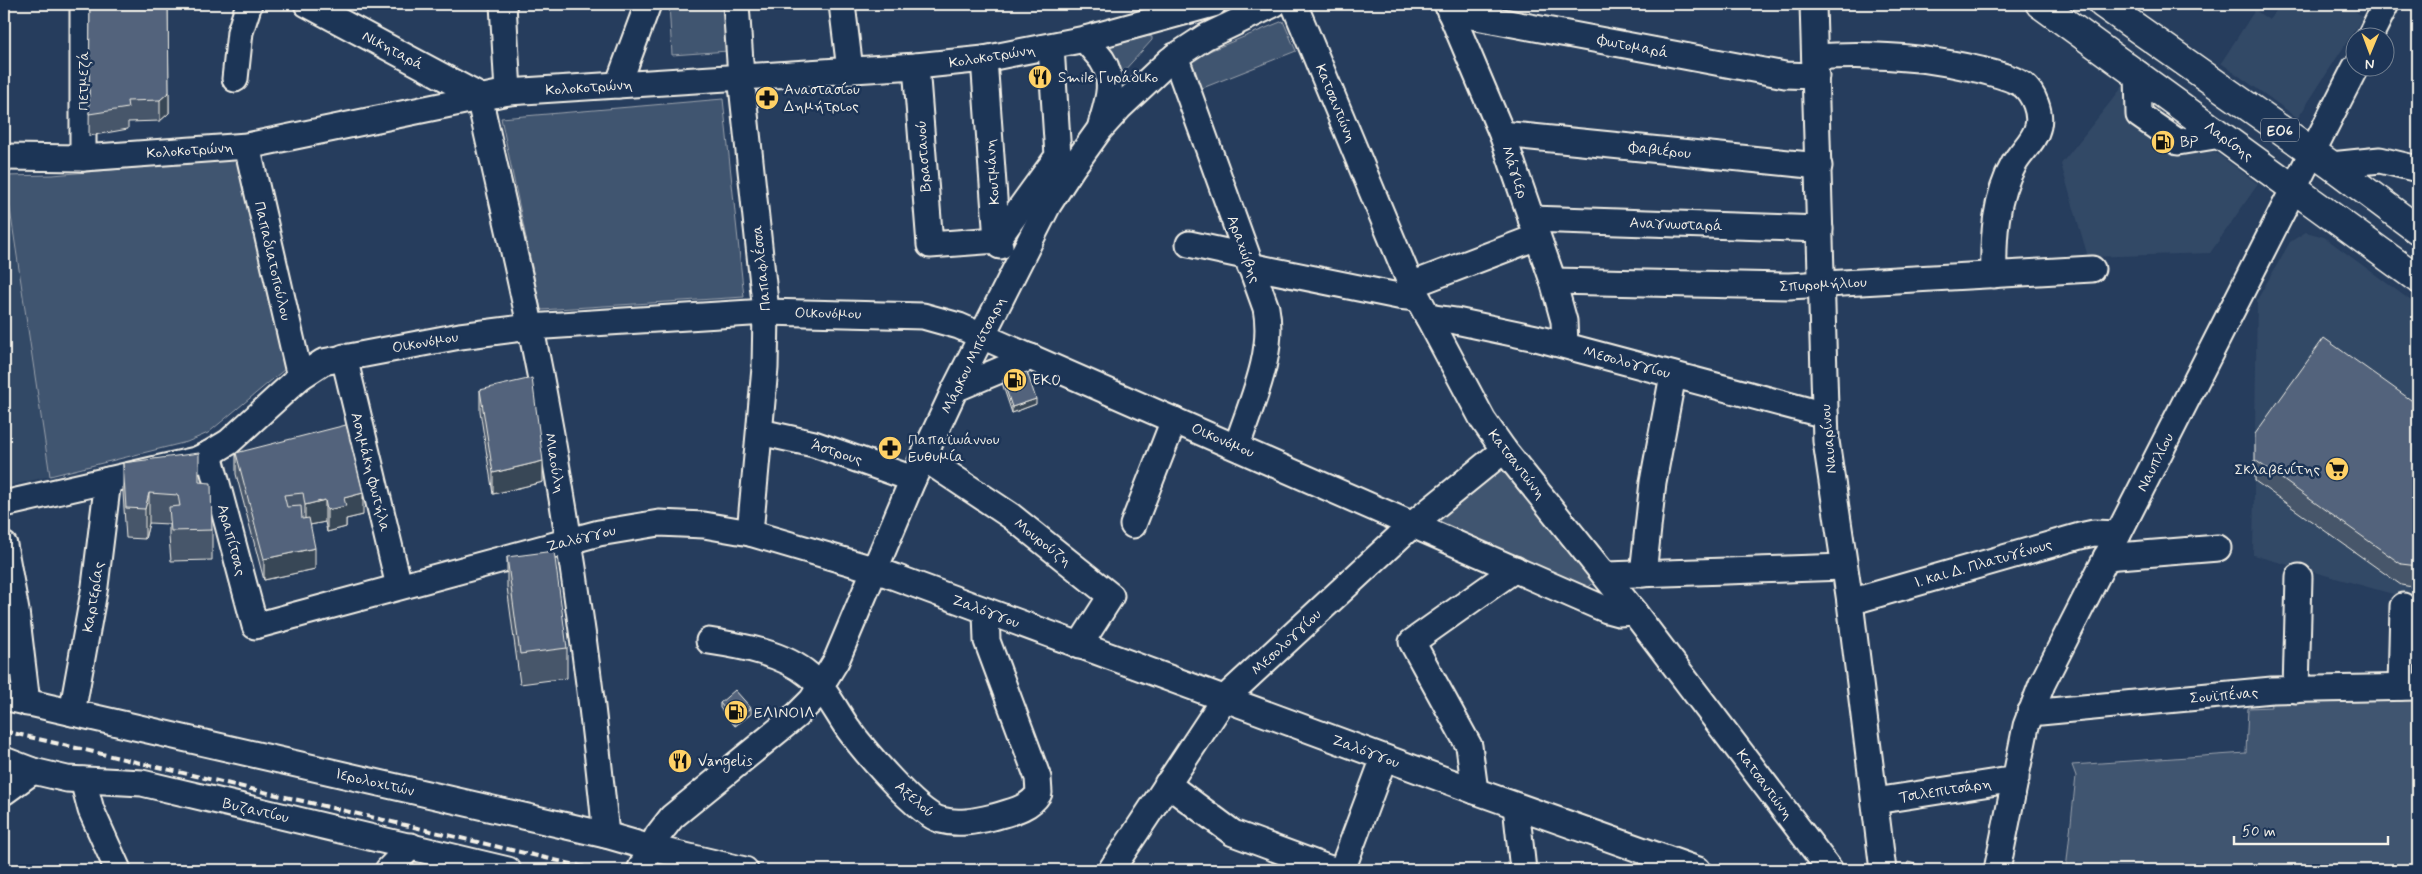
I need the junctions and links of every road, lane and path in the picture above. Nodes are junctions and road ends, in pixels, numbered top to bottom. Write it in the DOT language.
graph roads {
  1 [pos="83,4"];
  2 [pos="249,4"];
  3 [pos="307,4"];
  4 [pos="503,4"];
  5 [pos="648,4"];
  6 [pos="736,4"];
  7 [pos="842,4"];
  8 [pos="1213,4"];
  9 [pos="1274,4"];
  10 [pos="1294,4"];
  11 [pos="1813,4"];
  12 [pos="2040,4"];
  13 [pos="2103,4"];
  14 [pos="2386,4"];
  15 [pos="1449,8"];
  16 [pos="1171,9"];
  17 [pos="2374,28"];
  18 [pos="1085,39"];
  19 [pos="1051,46"];
  20 [pos="1181,51"];
  21 [pos="984,59"];
  22 [pos="916,66"];
  23 [pos="1815,67"];
  24 [pos="850,70"];
  25 [pos="742,76"];
  26 [pos="2350,78"];
  27 [pos="235,79"];
  28 [pos="618,85"];
  29 [pos="508,92"];
  30 [pos="479,96"];
  31 [pos="1100,129"];
  32 [pos="1502,134"];
  33 [pos="246,146"];
  34 [pos="4,157"];
  35 [pos="83,158"];
  36 [pos="2322,159"];
  37 [pos="1819,166"];
  38 [pos="2418,169"];
  39 [pos="2295,188"];
  40 [pos="1534,228"];
  41 [pos="1820,229"];
  42 [pos="2418,230"];
  43 [pos="997,240"];
  44 [pos="1190,244"];
  45 [pos="1248,261"];
  46 [pos="2092,270"];
  47 [pos="1994,275"];
  48 [pos="2418,279"];
  49 [pos="1553,281"];
  50 [pos="1010,283"];
  51 [pos="1822,284"];
  52 [pos="1419,300"];
  53 [pos="766,312"];
  54 [pos="530,327"];
  55 [pos="982,336"];
  56 [pos="1565,345"];
  57 [pos="344,357"];
  58 [pos="1032,357"];
  59 [pos="1674,375"];
  60 [pos="300,377"];
  61 [pos="955,389"];
  62 [pos="1825,415"];
  63 [pos="1174,420"];
  64 [pos="760,432"];
  65 [pos="1237,446"];
  66 [pos="1504,450"];
  67 [pos="209,454"];
  68 [pos="918,469"];
  69 [pos="108,480"];
  70 [pos="4,504"];
  71 [pos="1413,524"];
  72 [pos="1132,525"];
  73 [pos="750,533"];
  74 [pos="2118,534"];
  75 [pos="569,540"];
  76 [pos="4,545"];
  77 [pos="2218,548"];
  78 [pos="2106,557"];
  79 [pos="1844,567"];
  80 [pos="1515,569"];
  81 [pos="876,570"];
  82 [pos="1643,574"];
  83 [pos="1606,575"];
  84 [pos="2299,576"];
  85 [pos="399,586"];
  86 [pos="1850,602"];
  87 [pos="2403,606"];
  88 [pos="986,611"];
  89 [pos="1634,612"];
  90 [pos="255,626"];
  91 [pos="709,641"];
  92 [pos="1080,646"];
  93 [pos="821,687"];
  94 [pos="2410,687"];
  95 [pos="2296,690"];
  96 [pos="1224,699"];
  97 [pos="15,700"];
  98 [pos="72,713"];
  99 [pos="2030,713"];
  100 [pos="1384,758"];
  101 [pos="4,760"];
  102 [pos="33,771"];
  103 [pos="2016,779"];
  104 [pos="83,780"];
  105 [pos="1167,784"];
  106 [pos="1474,791"];
  107 [pos="4,792"];
  108 [pos="1875,801"];
  109 [pos="1516,806"];
  110 [pos="606,835"];
  111 [pos="411,846"];
  112 [pos="651,848"];
  113 [pos="1685,868"];
  114 [pos="118,870"];
  115 [pos="388,870"];
  116 [pos="508,870"];
  117 [pos="640,870"];
  118 [pos="745,870"];
  119 [pos="1111,870"];
  120 [pos="1333,870"];
  121 [pos="1342,870"];
  122 [pos="1523,870"];
  123 [pos="1830,870"];
  124 [pos="1883,870"];
  125 [pos="1997,870"];
  1 -- 35 [label="street, Πετμεζά"];
  2 -- 27 [label="street"];
  3 -- 30 [label="street, Νικηταρά"];
  4 -- 29 [label="street"];
  5 -- 28 [label="street"];
  6 -- 25 [label="street, Παπαφλέσσα"];
  7 -- 24 [label="street"];
  8 -- 16 [label="street"];
  9 -- 20 [label="street, Μάρκου Μπότσαρη"];
  10 -- 52 [label="street, Κατσαντώνη"];
  11 -- 23 [label="street, Ναυαρίνου"];
  12 -- 39 [label="main road, Λαρίσης / ΕΟ6"];
  13 -- 36 [label="main road, ΕΟ6"];
  14 -- 17 [label="street"];
  15 -- 23 [label="street, Φωτομαρά"];
  15 -- 32 [label="street, Μάγιερ"];
  16 -- 18 [label="street, Κολοκοτρώνη"];
  16 -- 20 [label="street, Αραχώβης"];
  18 -- 19 [label="street, Κολοκοτρώνη"];
  18 -- 31 [label="street"];
  19 -- 21 [label="street, Κολοκοτρώνη"];
  19 -- 43 [label="street"];
  20 -- 31 [label="street, Μάρκου Μπότσαρη"];
  20 -- 45 [label="street, Αραχώβης"];
  21 -- 22 [label="street, Κολοκοτρώνη"];
  21 -- 43 [label="street, Κουτμάνη"];
  22 -- 24 [label="street, Κολοκοτρώνη"];
  22 -- 43 [label="street, Βραστανού"];
  23 -- 37 [label="street, Ναυαρίνου"];
  23 -- 47 [label="street, Φωτομαρά"];
  24 -- 25 [label="street, Κολοκοτρώνη"];
  25 -- 28 [label="street, Κολοκοτρώνη"];
  25 -- 53 [label="street, Παπαφλέσσα"];
  26 -- 36 [label="street, Ναυπλίου"];
  28 -- 29 [label="street, Κολοκοτρώνη"];
  29 -- 30 [label="street, Κολοκοτρώνη"];
  30 -- 33 [label="street, Κολοκοτρώνη"];
  30 -- 54 [label="street, Μιαούλη"];
  31 -- 50 [label="street, Μάρκου Μπότσαρη"];
  32 -- 37 [label="street, Φαβιέρου"];
  32 -- 40 [label="street, Μάγιερ"];
  33 -- 35 [label="street, Κολοκοτρώνη"];
  33 -- 60 [label="street, Παπαδιατοπούλου"];
  34 -- 35 [label="street, Κολοκοτρώνη"];
  36 -- 38 [label="street"];
  36 -- 39 [label="street, Ναυπλίου"];
  36 -- 42 [label="main road, ΕΟ6"];
  37 -- 41 [label="street, Ναυαρίνου"];
  39 -- 48 [label="main road, Λαρίσης / ΕΟ6"];
  39 -- 74 [label="street, Ναυπλίου"];
  40 -- 41 [label="street, Αναγνωσταρά"];
  40 -- 49 [label="street, Μάγιερ"];
  40 -- 52 [label="street, Αναγνωσταρά"];
  41 -- 51 [label="street, Ναυαρίνου"];
  43 -- 50 [label="street, Κουτμάνη"];
  44 -- 45 [label="street, Αναγνωσταρά"];
  45 -- 52 [label="street, Αναγνωσταρά"];
  45 -- 65 [label="street, Αραχώβης"];
  46 -- 47 [label="street, Σπυρομήλιου"];
  47 -- 51 [label="street, Σπυρομήλιου"];
  49 -- 51 [label="street, Σπυρομήλιου"];
  49 -- 56 [label="street, Μάγιερ"];
  50 -- 55 [label="street, Μάρκου Μπότσαρη"];
  51 -- 62 [label="street, Ναυαρίνου"];
  52 -- 56 [label="street, Μεσολογγίου"];
  52 -- 66 [label="street, Κατσαντώνη"];
  53 -- 54 [label="street, Οικονόμου"];
  53 -- 55 [label="street, Οικονόμου"];
  53 -- 64 [label="street, Παπαφλέσσα"];
  54 -- 57 [label="street, Οικονόμου"];
  54 -- 75 [label="street, Μιαούλη"];
  55 -- 58 [label="street, Οικονόμου"];
  55 -- 61 [label="street, Μάρκου Μπότσαρη"];
  56 -- 59 [label="street, Μεσολογγίου"];
  57 -- 60 [label="street, Οικονόμου"];
  57 -- 85 [label="street, Ασημάκη Φωτήλα"];
  58 -- 61 [label="street"];
  58 -- 63 [label="street, Οικονόμου"];
  59 -- 62 [label="street, Μεσολογγίου"];
  59 -- 82 [label="street"];
  60 -- 67 [label="street, Οικονόμου"];
  61 -- 68 [label="street, Μάρκου Μπότσαρη"];
  62 -- 79 [label="street, Ναυαρίνου"];
  63 -- 65 [label="street, Οικονόμου"];
  63 -- 72 [label="street"];
  64 -- 68 [label="street, Άστρους"];
  64 -- 73 [label="street, Παπαφλέσσα"];
  65 -- 71 [label="street, Οικονόμου"];
  66 -- 71 [label="street, Μεσολογγίου"];
  66 -- 83 [label="street, Κατσαντώνη"];
  67 -- 69 [label="street, Οικονόμου"];
  67 -- 90 [label="street, Αραπίτσας"];
  68 -- 81 [label="street, Μάρκου Μπότσαρη"];
  68 -- 92 [label="street, Μουρούζη"];
  69 -- 70 [label="street, Οικονόμου"];
  69 -- 98 [label="street, Καρτερίας"];
  71 -- 80 [label="street, Οικονόμου"];
  71 -- 96 [label="street, Μεσολογγίου"];
  73 -- 75 [label="street, Ζαλόγγου"];
  73 -- 81 [label="street, Ζαλόγγου"];
  74 -- 78 [label="street, Ναυπλίου"];
  74 -- 86 [label="street, Ι. και Δ. Πλατυγένους"];
  75 -- 85 [label="street, Ζαλόγγου"];
  75 -- 110 [label="street, Μιαούλη"];
  76 -- 97 [label="street"];
  77 -- 78 [label="street"];
  78 -- 99 [label="street, Ναυπλίου"];
  79 -- 82 [label="street"];
  79 -- 86 [label="street, Ναυαρίνου"];
  80 -- 89 [label="street, Οικονόμου"];
  80 -- 106 [label="street"];
  81 -- 88 [label="street, Ζαλόγγου"];
  81 -- 93 [label="street, Μάρκου Μπότσαρη"];
  82 -- 83 [label="street"];
  83 -- 89 [label="street, Κατσαντώνη"];
  84 -- 95 [label="street"];
  85 -- 90 [label="street, Ζαλόγγου"];
  86 -- 108 [label="street, Ναυαρίνου"];
  87 -- 94 [label="street"];
  88 -- 92 [label="street, Ζαλόγγου"];
  88 -- 93 [label="street, Αξελού"];
  89 -- 123 [label="street, Κατσαντώνη"];
  91 -- 93 [label="street, Αξελού"];
  92 -- 96 [label="street, Ζαλόγγου"];
  93 -- 112 [label="street, Μάρκου Μπότσαρη"];
  94 -- 95 [label="street, Σουϊπένας"];
  95 -- 99 [label="street, Σουϊπένας"];
  96 -- 100 [label="street, Ζαλόγγου"];
  96 -- 105 [label="street, Μεσολογγίου"];
  97 -- 98 [label="street, Ιερολοχιτών"];
  98 -- 110 [label="street, Ιερολοχιτών"];
  99 -- 103 [label="street, Ναυπλίου"];
  100 -- 106 [label="street, Ζαλόγγου"];
  100 -- 121 [label="street"];
  101 -- 102 [label="street, Βυζαντίου"];
  102 -- 104 [label="street, Βυζαντίου"];
  102 -- 107 [label="street"];
  103 -- 108 [label="street, Τσιλεπιτσάρη"];
  103 -- 125 [label="street, Ναυπλίου"];
  104 -- 111 [label="street, Βυζαντίου"];
  104 -- 114 [label="street"];
  105 -- 119 [label="street, Μεσολογγίου"];
  105 -- 120 [label="street"];
  106 -- 109 [label="street, Ζαλόγγου"];
  108 -- 124 [label="street, Ναυαρίνου"];
  109 -- 113 [label="street, Ζαλόγγου"];
  109 -- 122 [label="street"];
  110 -- 112 [label="street, Ιερολοχιτών"];
  111 -- 115 [label="street"];
  111 -- 116 [label="street, Βυζαντίου"];
  112 -- 117 [label="street, Μάρκου Μπότσαρη"];
  112 -- 118 [label="street, Ιερολοχιτών"];
}
